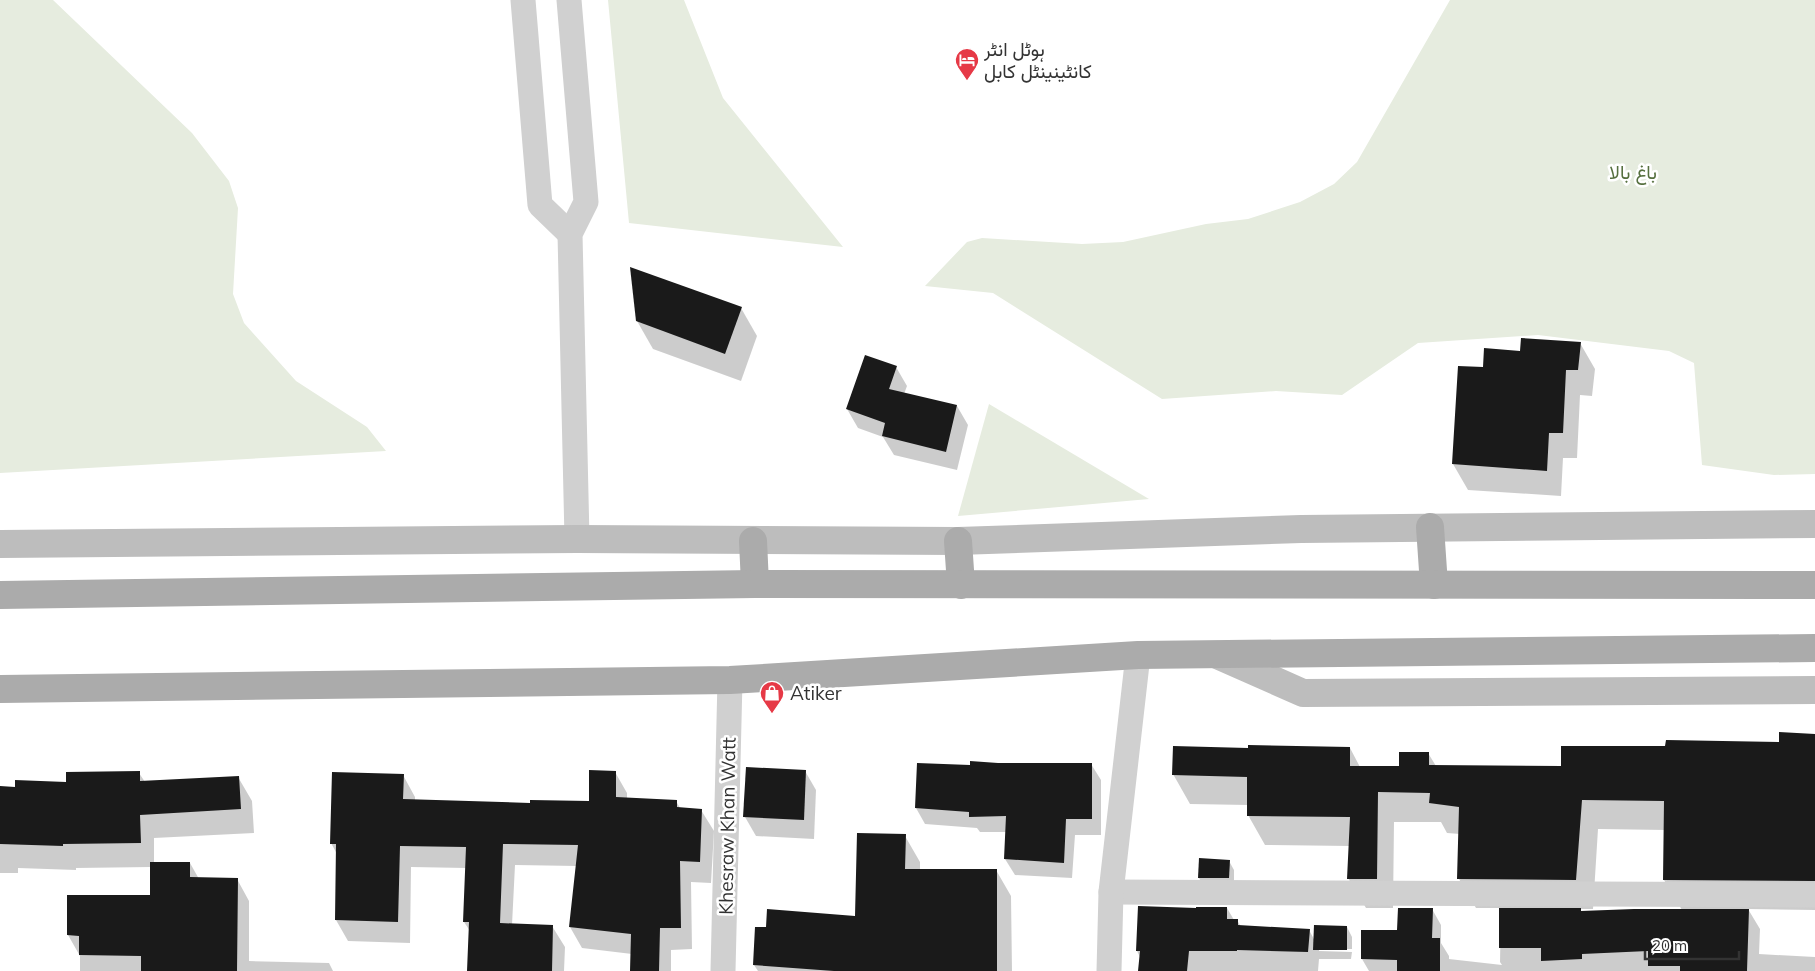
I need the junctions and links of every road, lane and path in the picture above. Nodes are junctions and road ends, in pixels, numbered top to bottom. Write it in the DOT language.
graph roads {
  1 [pos="523,0"];
  2 [pos="569,0"];
  3 [pos="570,234"];
  4 [pos="1815,524"];
  5 [pos="1430,528"];
  6 [pos="577,539"];
  7 [pos="958,540"];
  8 [pos="753,541"];
  9 [pos="0,544"];
  10 [pos="754,584"];
  11 [pos="961,585"];
  12 [pos="1434,585"];
  13 [pos="1815,585"];
  14 [pos="0,595"];
  15 [pos="1815,648"];
  16 [pos="1138,655"];
  17 [pos="1217,655"];
  18 [pos="730,680"];
  19 [pos="0,689"];
  20 [pos="1815,690"];
  21 [pos="1111,892"];
  22 [pos="1815,895"];
  23 [pos="723,971"];
  24 [pos="1109,971"];
  1 -- 3 [label="street"];
  2 -- 3 [label="street"];
  3 -- 6 [label="street"];
  4 -- 5 [label="street"];
  5 -- 7 [label="street"];
  5 -- 12 [label="main road"];
  6 -- 8 [label="street"];
  6 -- 9 [label="street"];
  7 -- 8 [label="street"];
  7 -- 11 [label="main road"];
  8 -- 10 [label="main road"];
  10 -- 11 [label="main road"];
  10 -- 14 [label="main road"];
  11 -- 12 [label="main road"];
  12 -- 13 [label="main road"];
  15 -- 17 [label="main road"];
  16 -- 17 [label="main road"];
  16 -- 18 [label="main road"];
  16 -- 21 [label="street"];
  17 -- 20 [label="street"];
  18 -- 19 [label="main road"];
  18 -- 23 [label="street, Khesraw Khan Watt"];
  21 -- 22 [label="street"];
  21 -- 24 [label="street"];
}
